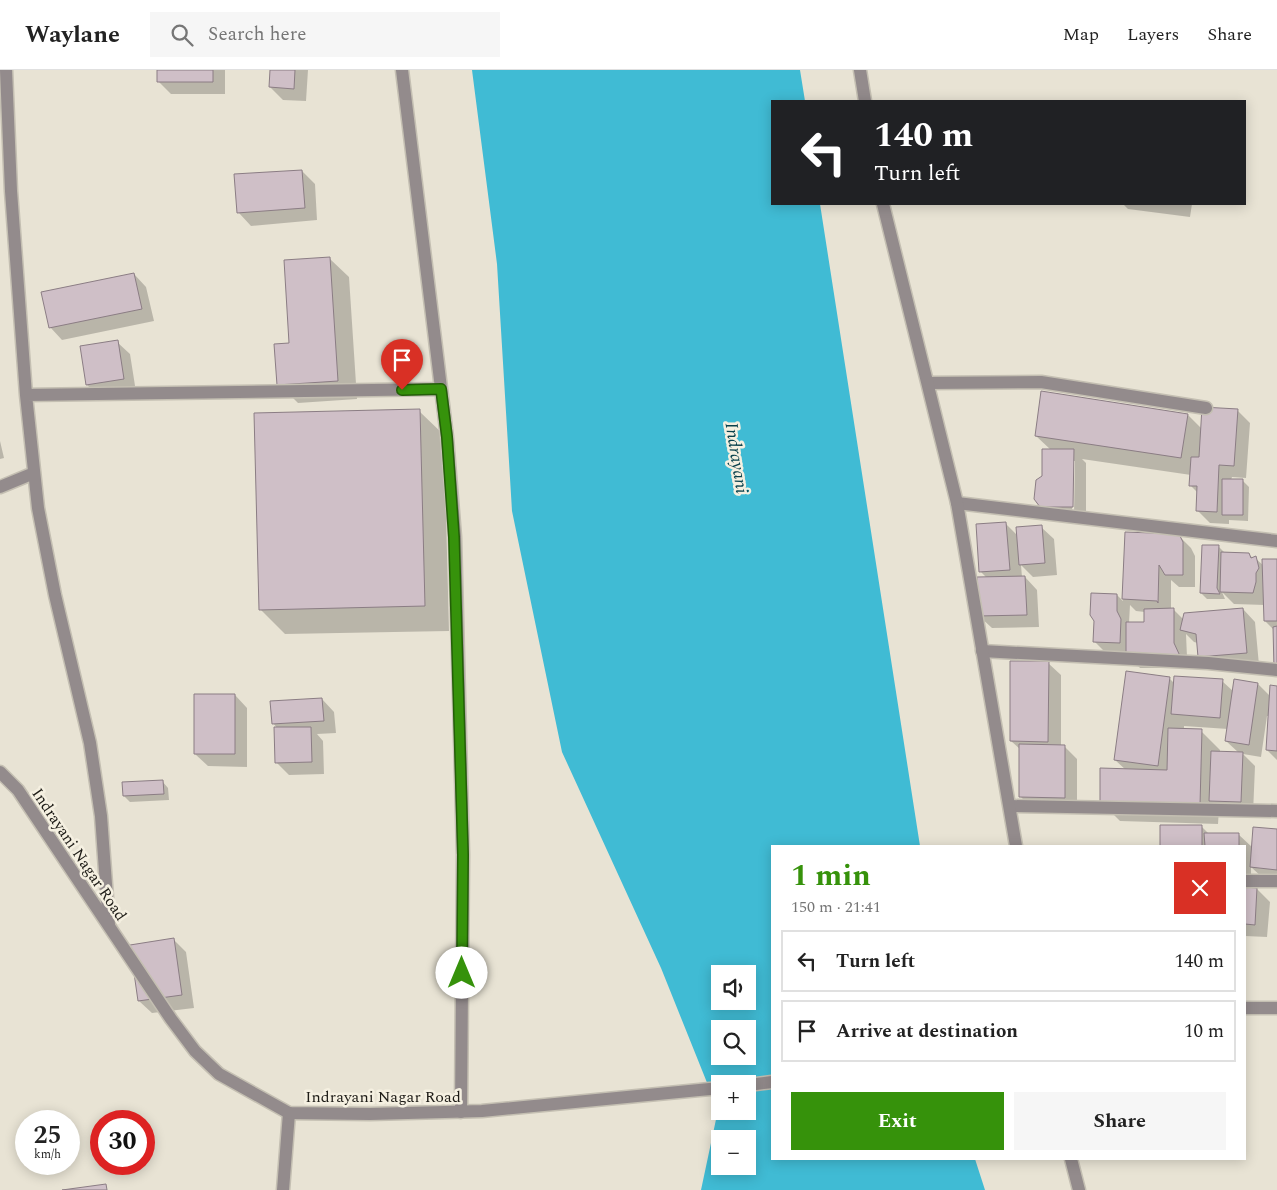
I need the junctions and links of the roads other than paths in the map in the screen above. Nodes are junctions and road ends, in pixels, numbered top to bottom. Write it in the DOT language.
graph roads {
  1 [pos="6,70"];
  2 [pos="402,70"];
  3 [pos="860,70"];
  4 [pos="3,96"];
  5 [pos="865,100"];
  6 [pos="883,205"];
  7 [pos="928,383"];
  8 [pos="441,389"];
  9 [pos="26,395"];
  10 [pos="1206,408"];
  11 [pos="34,473"];
  12 [pos="0,487"];
  13 [pos="957,503"];
  14 [pos="1277,541"];
  15 [pos="982,651"];
  16 [pos="1277,670"];
  17 [pos="0,772"];
  18 [pos="1010,806"];
  19 [pos="1277,812"];
  20 [pos="1016,845"];
  21 [pos="1246,881"];
  22 [pos="1277,881"];
  23 [pos="109,925"];
  24 [pos="1246,1008"];
  25 [pos="1277,1008"];
  26 [pos="771,1082"];
  27 [pos="756,1084"];
  28 [pos="711,1089"];
  29 [pos="461,1112"];
  30 [pos="289,1113"];
  31 [pos="1071,1160"];
  32 [pos="283,1190"];
  33 [pos="1079,1190"];
  1 -- 4 [label="street"];
  2 -- 8 [label="street"];
  3 -- 5 [label="street"];
  4 -- 9 [label="street"];
  6 -- 7 [label="street"];
  7 -- 10 [label="street"];
  7 -- 13 [label="street"];
  8 -- 9 [label="street"];
  8 -- 29 [label="street"];
  9 -- 11 [label="street"];
  11 -- 12 [label="street"];
  11 -- 23 [label="street"];
  13 -- 14 [label="street"];
  13 -- 15 [label="street"];
  15 -- 16 [label="street"];
  15 -- 18 [label="street"];
  17 -- 23 [label="street, Indrayani Nagar Road"];
  18 -- 19 [label="street"];
  18 -- 20 [label="street"];
  21 -- 22 [label="street"];
  23 -- 30 [label="street, Indrayani Nagar Road"];
  24 -- 25 [label="street"];
  26 -- 27 [label="street"];
  28 -- 29 [label="street, Indrayani Nagar Road"];
  29 -- 30 [label="street, Indrayani Nagar Road"];
  30 -- 32 [label="street"];
  31 -- 33 [label="street"];
}
